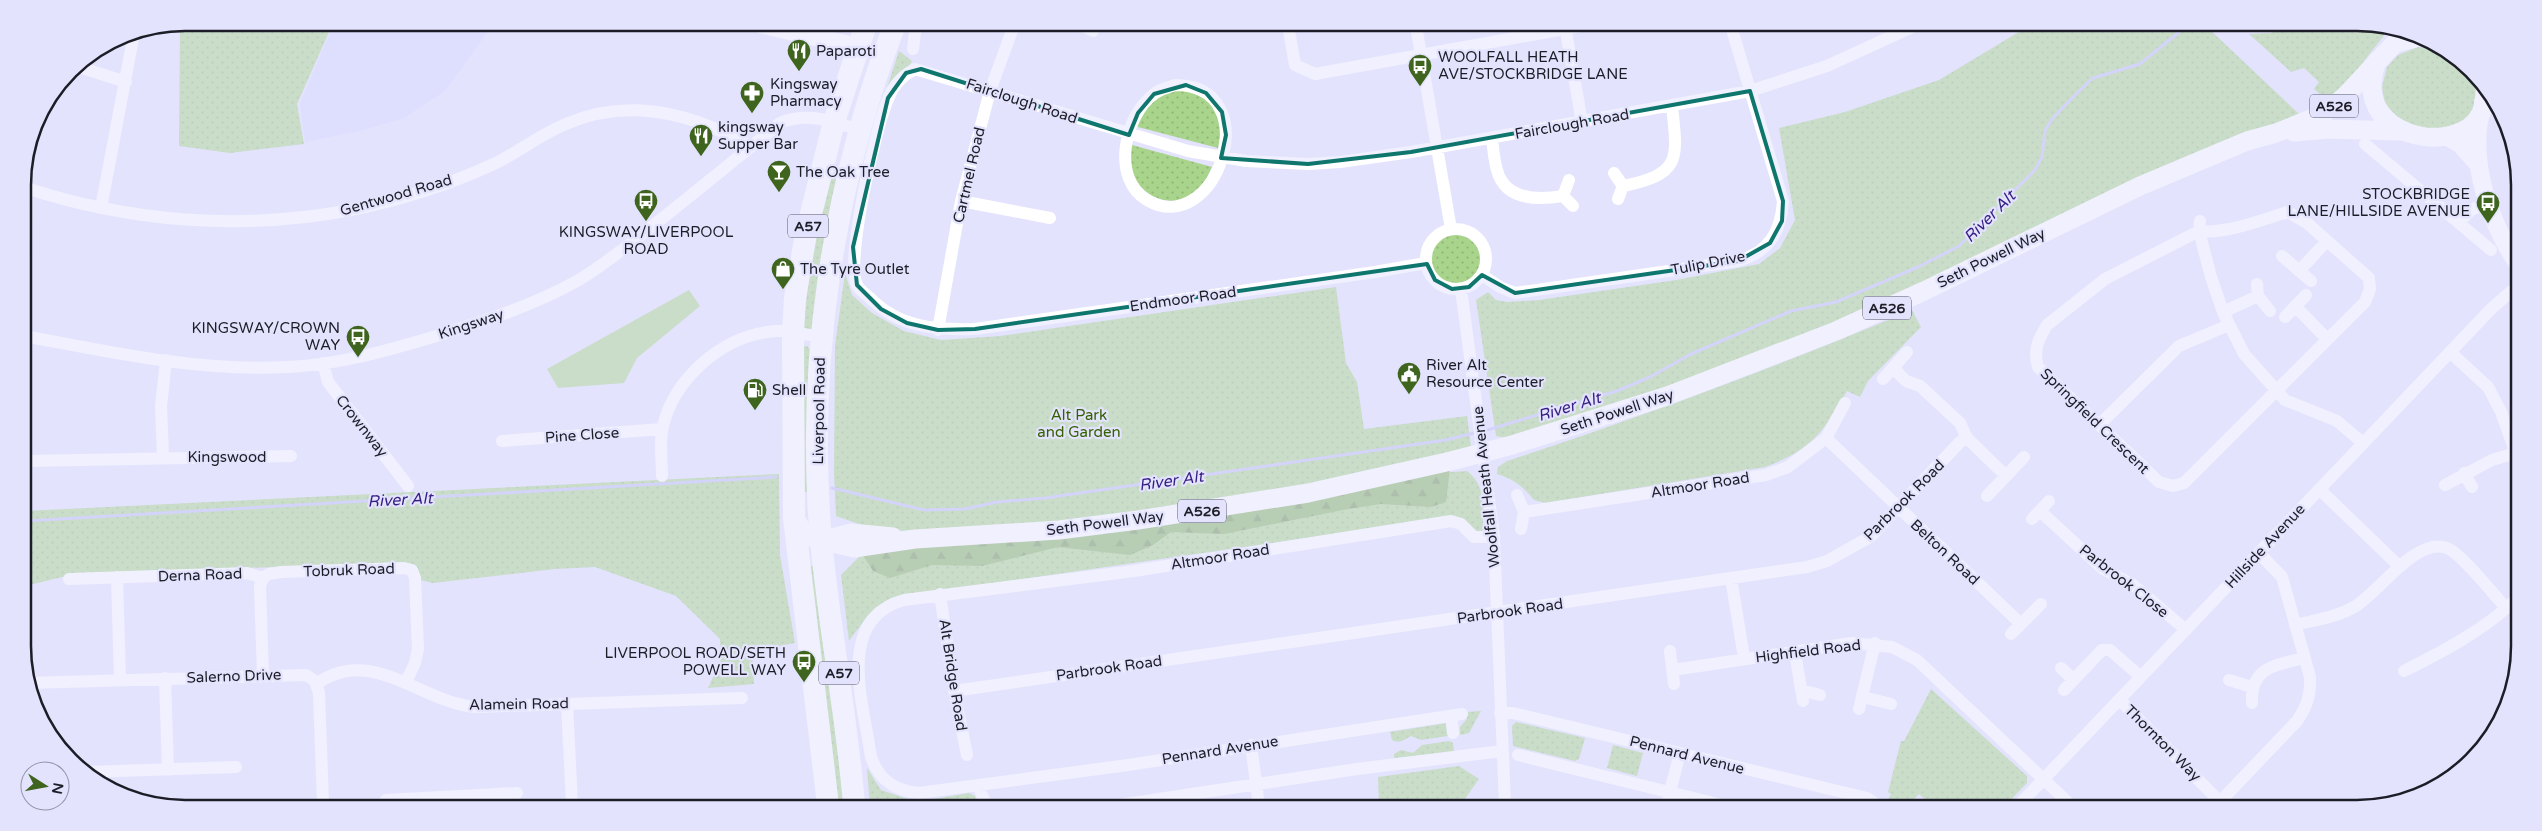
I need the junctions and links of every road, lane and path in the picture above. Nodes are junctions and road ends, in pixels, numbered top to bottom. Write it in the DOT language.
graph roads {
  1 [pos="790,31"];
  2 [pos="863,31"];
  3 [pos="893,31"];
  4 [pos="915,31"];
  5 [pos="1012,31"];
  6 [pos="1289,31"];
  7 [pos="1417,31"];
  8 [pos="1550,31"];
  9 [pos="1567,31"];
  10 [pos="1732,31"];
  11 [pos="1903,31"];
  12 [pos="2398,36"];
  13 [pos="133,41"];
  14 [pos="857,47"];
  15 [pos="913,49"];
  16 [pos="1421,55"];
  17 [pos="2378,59"];
  18 [pos="84,69"];
  19 [pos="126,82"];
  20 [pos="990,91"];
  21 [pos="1750,91"];
  22 [pos="2485,101"];
  23 [pos="1672,107"];
  24 [pos="834,122"];
  25 [pos="1582,122"];
  26 [pos="860,130"];
  27 [pos="2400,130"];
  28 [pos="2276,133"];
  29 [pos="1129,135"];
  30 [pos="2446,136"];
  31 [pos="1492,138"];
  32 [pos="2365,144"];
  33 [pos="751,147"];
  34 [pos="1438,147"];
  35 [pos="2404,157"];
  36 [pos="1221,158"];
  37 [pos="2479,166"];
  38 [pos="2396,168"];
  39 [pos="1614,173"];
  40 [pos="1569,180"];
  41 [pos="1623,186"];
  42 [pos="32,190"];
  43 [pos="1563,196"];
  44 [pos="1618,199"];
  45 [pos="961,201"];
  46 [pos="2488,202"];
  47 [pos="1573,206"];
  48 [pos="101,208"];
  49 [pos="1050,218"];
  50 [pos="2459,222"];
  51 [pos="2199,226"];
  52 [pos="1451,229"];
  53 [pos="2327,241"];
  54 [pos="2491,250"];
  55 [pos="2511,252"];
  56 [pos="2282,256"];
  57 [pos="1426,262"];
  58 [pos="2298,271"];
  59 [pos="1482,275"];
  60 [pos="2311,282"];
  61 [pos="1461,289"];
  62 [pos="2511,291"];
  63 [pos="2306,295"];
  64 [pos="2295,306"];
  65 [pos="2270,310"];
  66 [pos="2223,312"];
  67 [pos="2285,317"];
  68 [pos="2229,325"];
  69 [pos="938,330"];
  70 [pos="793,332"];
  71 [pos="32,337"];
  72 [pos="820,337"];
  73 [pos="2327,339"];
  74 [pos="1907,352"];
  75 [pos="2450,352"];
  76 [pos="166,360"];
  77 [pos="323,363"];
  78 [pos="1893,368"];
  79 [pos="1883,378"];
  80 [pos="2274,391"];
  81 [pos="1844,403"];
  82 [pos="2099,425"];
  83 [pos="662,429"];
  84 [pos="1826,438"];
  85 [pos="1967,438"];
  86 [pos="502,440"];
  87 [pos="2511,441"];
  88 [pos="2363,443"];
  89 [pos="1483,444"];
  90 [pos="2511,453"];
  91 [pos="291,456"];
  92 [pos="163,457"];
  93 [pos="2024,457"];
  94 [pos="31,461"];
  95 [pos="2464,473"];
  96 [pos="2006,475"];
  97 [pos="662,476"];
  98 [pos="2445,485"];
  99 [pos="408,486"];
  100 [pos="2472,487"];
  101 [pos="2319,489"];
  102 [pos="1517,494"];
  103 [pos="1987,496"];
  104 [pos="2050,501"];
  105 [pos="1898,508"];
  106 [pos="1524,512"];
  107 [pos="794,518"];
  108 [pos="1521,529"];
  109 [pos="1494,537"];
  110 [pos="822,541"];
  111 [pos="2259,552"];
  112 [pos="2398,566"];
  113 [pos="117,577"];
  114 [pos="263,578"];
  115 [pos="1731,578"];
  116 [pos="69,579"];
  117 [pos="800,580"];
  118 [pos="940,594"];
  119 [pos="2041,604"];
  120 [pos="2510,604"];
  121 [pos="1497,613"];
  122 [pos="2021,624"];
  123 [pos="2295,625"];
  124 [pos="2186,630"];
  125 [pos="2011,634"];
  126 [pos="1875,643"];
  127 [pos="1670,652"];
  128 [pos="1795,652"];
  129 [pos="1744,658"];
  130 [pos="2304,658"];
  131 [pos="2061,668"];
  132 [pos="1673,670"];
  133 [pos="2404,671"];
  134 [pos="263,675"];
  135 [pos="2141,677"];
  136 [pos="165,678"];
  137 [pos="120,679"];
  138 [pos="2074,680"];
  139 [pos="2229,680"];
  140 [pos="36,682"];
  141 [pos="406,682"];
  142 [pos="316,684"];
  143 [pos="1674,684"];
  144 [pos="730,685"];
  145 [pos="2252,687"];
  146 [pos="2064,690"];
  147 [pos="954,691"];
  148 [pos="1820,695"];
  149 [pos="2120,700"];
  150 [pos="2252,703"];
  151 [pos="567,704"];
  152 [pos="1891,704"];
  153 [pos="1500,713"];
  154 [pos="1454,734"];
  155 [pos="1251,745"];
  156 [pos="1502,751"];
  157 [pos="1680,753"];
  158 [pos="223,754"];
  159 [pos="967,755"];
  160 [pos="1518,755"];
  161 [pos="91,768"];
  162 [pos="168,770"];
  163 [pos="2044,780"];
  164 [pos="1257,784"];
  165 [pos="978,785"];
  166 [pos="1670,791"];
  167 [pos="517,793"];
  168 [pos="1505,799"];
  169 [pos="1668,799"];
  170 [pos="1701,799"];
  171 [pos="1868,799"];
  172 [pos="2026,799"];
  173 [pos="2064,799"];
  174 [pos="2213,799"];
  175 [pos="2226,799"];
  176 [pos="324,800"];
  177 [pos="441,800"];
  178 [pos="572,800"];
  179 [pos="828,800"];
  180 [pos="853,800"];
  181 [pos="984,800"];
  182 [pos="1155,800"];
  183 [pos="1258,800"];
  1 -- 14 [label="main road"];
  2 -- 14 [label="highway, Liverpool Road / A57"];
  3 -- 26 [label="highway, Liverpool Road / A57"];
  4 -- 15 [label="street"];
  5 -- 20 [label="street, Cartmel Road"];
  6 -- 16 [label="street"];
  7 -- 16 [label="street"];
  8 -- 16 [label="street"];
  9 -- 25 [label="street"];
  10 -- 21 [label="street, Tulip Drive"];
  11 -- 21 [label="street, Fairclough Road"];
  12 -- 17 [label="main road, A526"];
  13 -- 19 [label="street"];
  14 -- 24 [label="highway, Liverpool Road / A57"];
  16 -- 34 [label="street"];
  17 -- 27 [label="main road, A526"];
  17 -- 28 [label="main road, Seth Powell Way / A526"];
  18 -- 19 [label="street"];
  19 -- 48 [label="street"];
  20 -- 29 [label="street, Fairclough Road"];
  20 -- 45 [label="street, Cartmel Road"];
  20 -- 69 [label="street, Fairclough Road"];
  21 -- 23 [label="street, Fairclough Road"];
  21 -- 59 [label="street, Tulip Drive"];
  22 -- 30 [label="main road, A526"];
  22 -- 37 [label="main road"];
  23 -- 25 [label="street, Fairclough Road"];
  23 -- 41 [label="street"];
  24 -- 26 [label="street, Kingsway"];
  24 -- 33 [label="street, Kingsway"];
  24 -- 70 [label="highway, Liverpool Road / A57"];
  25 -- 31 [label="street, Fairclough Road"];
  26 -- 72 [label="highway, Liverpool Road / A57"];
  27 -- 28 [label="main road, Seth Powell Way / A526"];
  27 -- 30 [label="main road, A526"];
  28 -- 89 [label="main road, Seth Powell Way / A526"];
  29 -- 36 [label="street, Fairclough Road"];
  29 -- 36 [label="street"];
  29 -- 36 [label="street"];
  30 -- 37 [label="main road"];
  31 -- 34 [label="street, Fairclough Road"];
  31 -- 43 [label="street"];
  32 -- 38 [label="street"];
  33 -- 48 [label="street, Gentwood Road"];
  33 -- 77 [label="street, Kingsway"];
  34 -- 36 [label="street, Fairclough Road"];
  34 -- 52 [label="street"];
  35 -- 38 [label="street"];
  37 -- 46 [label="main road"];
  38 -- 50 [label="street"];
  39 -- 41 [label="street"];
  40 -- 43 [label="street"];
  41 -- 44 [label="street"];
  42 -- 48 [label="street, Gentwood Road"];
  43 -- 47 [label="street"];
  45 -- 49 [label="street"];
  45 -- 69 [label="street, Cartmel Road"];
  46 -- 50 [label="street"];
  46 -- 55 [label="main road"];
  50 -- 54 [label="street"];
  51 -- 53 [label="street, Springfield Crescent"];
  51 -- 66 [label="street"];
  51 -- 82 [label="street, Springfield Crescent"];
  52 -- 57 [label="street"];
  52 -- 59 [label="street"];
  53 -- 58 [label="street"];
  53 -- 73 [label="street, Springfield Crescent"];
  56 -- 58 [label="street"];
  57 -- 61 [label="street"];
  57 -- 69 [label="street, Endmoor Road"];
  58 -- 60 [label="street"];
  59 -- 61 [label="street"];
  61 -- 89 [label="street, Woolfall Heath Avenue"];
  62 -- 75 [label="street, Hillside Avenue"];
  63 -- 64 [label="street"];
  64 -- 67 [label="street"];
  64 -- 73 [label="street"];
  65 -- 66 [label="street"];
  66 -- 68 [label="street"];
  68 -- 80 [label="street"];
  68 -- 82 [label="street"];
  70 -- 72 [label="street"];
  70 -- 83 [label="street"];
  70 -- 107 [label="highway, Liverpool Road / A57"];
  71 -- 76 [label="street, Kingsway"];
  72 -- 110 [label="highway, Liverpool Road / A57"];
  73 -- 80 [label="street, Springfield Crescent"];
  74 -- 78 [label="street"];
  75 -- 87 [label="street"];
  75 -- 88 [label="street, Hillside Avenue"];
  76 -- 77 [label="street, Kingsway"];
  76 -- 92 [label="street"];
  77 -- 99 [label="street, Crownway"];
  78 -- 79 [label="street"];
  78 -- 85 [label="street"];
  80 -- 82 [label="street, Springfield Crescent"];
  80 -- 88 [label="street"];
  81 -- 84 [label="street, Altmoor Road"];
  83 -- 86 [label="street, Pine Close"];
  83 -- 97 [label="street"];
  84 -- 105 [label="street, Belton Road"];
  84 -- 106 [label="street, Altmoor Road"];
  85 -- 96 [label="street"];
  85 -- 105 [label="street, Parbrook Road"];
  88 -- 101 [label="street, Hillside Avenue"];
  89 -- 109 [label="street, Woolfall Heath Avenue"];
  89 -- 110 [label="main road, Seth Powell Way / A526"];
  90 -- 95 [label="street"];
  91 -- 92 [label="street, Kingswood"];
  92 -- 94 [label="street, Kingswood"];
  93 -- 96 [label="street"];
  95 -- 98 [label="street"];
  95 -- 100 [label="street"];
  96 -- 103 [label="street"];
  101 -- 111 [label="street, Hillside Avenue"];
  101 -- 112 [label="street"];
  102 -- 106 [label="street"];
  104 -- 124 [label="street, Parbrook Close"];
  105 -- 115 [label="street, Parbrook Road"];
  105 -- 122 [label="street, Belton Road"];
  106 -- 108 [label="street"];
  107 -- 110 [label="main road"];
  107 -- 117 [label="highway, Liverpool Road / A57"];
  109 -- 118 [label="street, Altmoor Road"];
  109 -- 121 [label="street, Woolfall Heath Avenue"];
  110 -- 117 [label="main road"];
  110 -- 180 [label="highway, Liverpool Road / A57"];
  111 -- 123 [label="street"];
  111 -- 124 [label="street, Hillside Avenue"];
  112 -- 120 [label="street"];
  112 -- 123 [label="street"];
  113 -- 114 [label="street, Derna Road"];
  113 -- 116 [label="street, Derna Road"];
  113 -- 137 [label="street"];
  114 -- 134 [label="street, Derna Road"];
  114 -- 141 [label="street, Tobruk Road"];
  115 -- 121 [label="street, Parbrook Road"];
  115 -- 129 [label="street"];
  117 -- 179 [label="highway, Liverpool Road / A57"];
  118 -- 147 [label="street, Alt Bridge Road"];
  118 -- 165 [label="street"];
  119 -- 122 [label="street"];
  120 -- 133 [label="street"];
  121 -- 147 [label="street, Parbrook Road"];
  121 -- 153 [label="street, Woolfall Heath Avenue"];
  122 -- 125 [label="street"];
  123 -- 130 [label="street"];
  124 -- 135 [label="street, Hillside Avenue"];
  126 -- 128 [label="street, Highfield Road"];
  126 -- 152 [label="street"];
  126 -- 163 [label="street, Highfield Road"];
  127 -- 132 [label="street"];
  128 -- 129 [label="street, Highfield Road"];
  128 -- 148 [label="street"];
  129 -- 132 [label="street, Highfield Road"];
  130 -- 145 [label="street"];
  130 -- 175 [label="street"];
  131 -- 138 [label="street"];
  132 -- 143 [label="street"];
  134 -- 136 [label="street, Salerno Drive"];
  134 -- 142 [label="street, Salerno Drive"];
  135 -- 138 [label="street"];
  135 -- 149 [label="street, Hillside Avenue"];
  136 -- 137 [label="street, Salerno Drive"];
  136 -- 162 [label="street"];
  137 -- 140 [label="street, Salerno Drive"];
  138 -- 146 [label="street"];
  139 -- 145 [label="street"];
  141 -- 142 [label="street, Alamein Road"];
  141 -- 151 [label="street, Alamein Road"];
  142 -- 176 [label="street"];
  144 -- 151 [label="street, Alamein Road"];
  145 -- 150 [label="street"];
  147 -- 159 [label="street, Alt Bridge Road"];
  149 -- 163 [label="street, Hillside Avenue"];
  149 -- 174 [label="street, Thornton Way"];
  151 -- 178 [label="street"];
  153 -- 156 [label="street, Woolfall Heath Avenue"];
  153 -- 157 [label="street, Pennard Avenue"];
  154 -- 155 [label="street, Pennard Avenue"];
  155 -- 164 [label="street"];
  155 -- 165 [label="street, Pennard Avenue"];
  156 -- 164 [label="street"];
  156 -- 168 [label="street, Woolfall Heath Avenue"];
  157 -- 166 [label="street"];
  157 -- 171 [label="street, Pennard Avenue"];
  158 -- 162 [label="street"];
  160 -- 166 [label="street"];
  161 -- 162 [label="street"];
  163 -- 172 [label="street, Hillside Avenue"];
  163 -- 173 [label="street, Highfield Road"];
  164 -- 182 [label="street"];
  164 -- 183 [label="street"];
  165 -- 181 [label="street"];
  166 -- 169 [label="street"];
  166 -- 170 [label="street"];
  167 -- 177 [label="street"];
}
